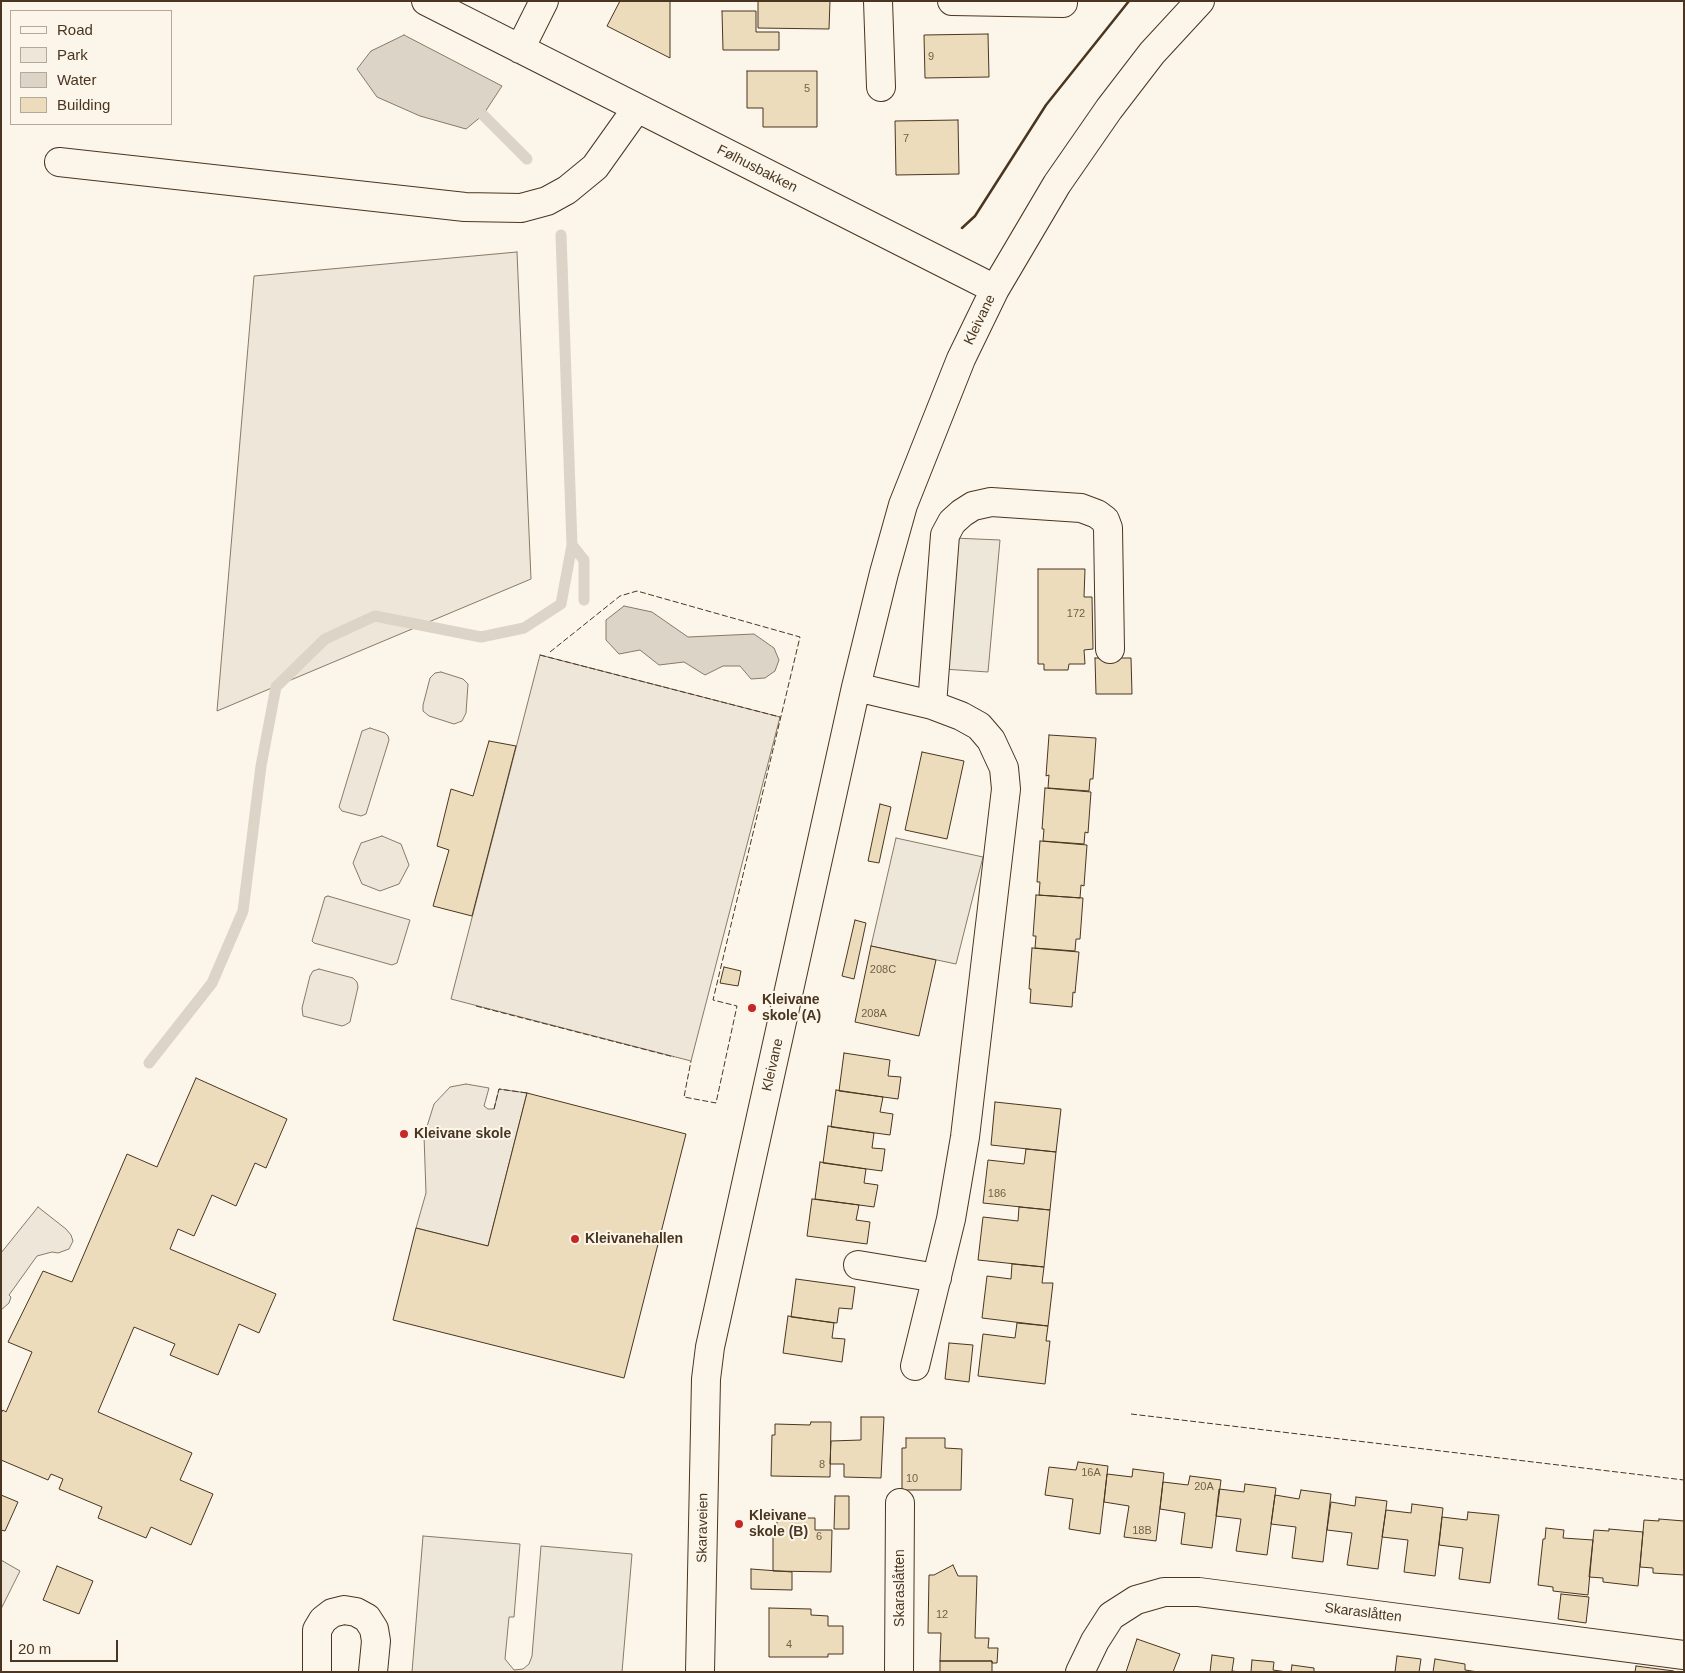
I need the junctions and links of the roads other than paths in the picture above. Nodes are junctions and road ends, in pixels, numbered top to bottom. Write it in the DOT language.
graph roads {
  1 [pos="426,1"];
  2 [pos="544,1"];
  3 [pos="878,1"];
  4 [pos="952,1"];
  5 [pos="1200,1"];
  6 [pos="1062,3"];
  7 [pos="520,49"];
  8 [pos="881,87"];
  9 [pos="637,108"];
  10 [pos="59,162"];
  11 [pos="994,289"];
  12 [pos="1110,649"];
  13 [pos="856,687"];
  14 [pos="932,705"];
  15 [pos="858,1265"];
  16 [pos="937,1278"];
  17 [pos="915,1366"];
  18 [pos="706,1385"];
  19 [pos="900,1503"];
  20 [pos="1684,1655"];
  21 [pos="317,1672"];
  22 [pos="373,1672"];
  23 [pos="700,1672"];
  24 [pos="899,1672"];
  25 [pos="1080,1672"];
  1 -- 7 [label="street, Følhusbakken"];
  2 -- 7 [label="street"];
  3 -- 8 [label="street"];
  4 -- 6 [label="street"];
  5 -- 11 [label="street, Kleivane"];
  7 -- 9 [label="street, Følhusbakken"];
  9 -- 10 [label="street"];
  9 -- 11 [label="street, Følhusbakken"];
  11 -- 13 [label="street, Kleivane"];
  12 -- 14 [label="street"];
  13 -- 14 [label="street"];
  13 -- 18 [label="street, Kleivane"];
  14 -- 16 [label="street"];
  15 -- 16 [label="street"];
  16 -- 17 [label="street"];
  18 -- 23 [label="street, Skaraveien"];
  19 -- 24 [label="street, Skaraslåtten"];
  20 -- 25 [label="street, Skaraslåtten"];
  21 -- 22 [label="street"];
}
